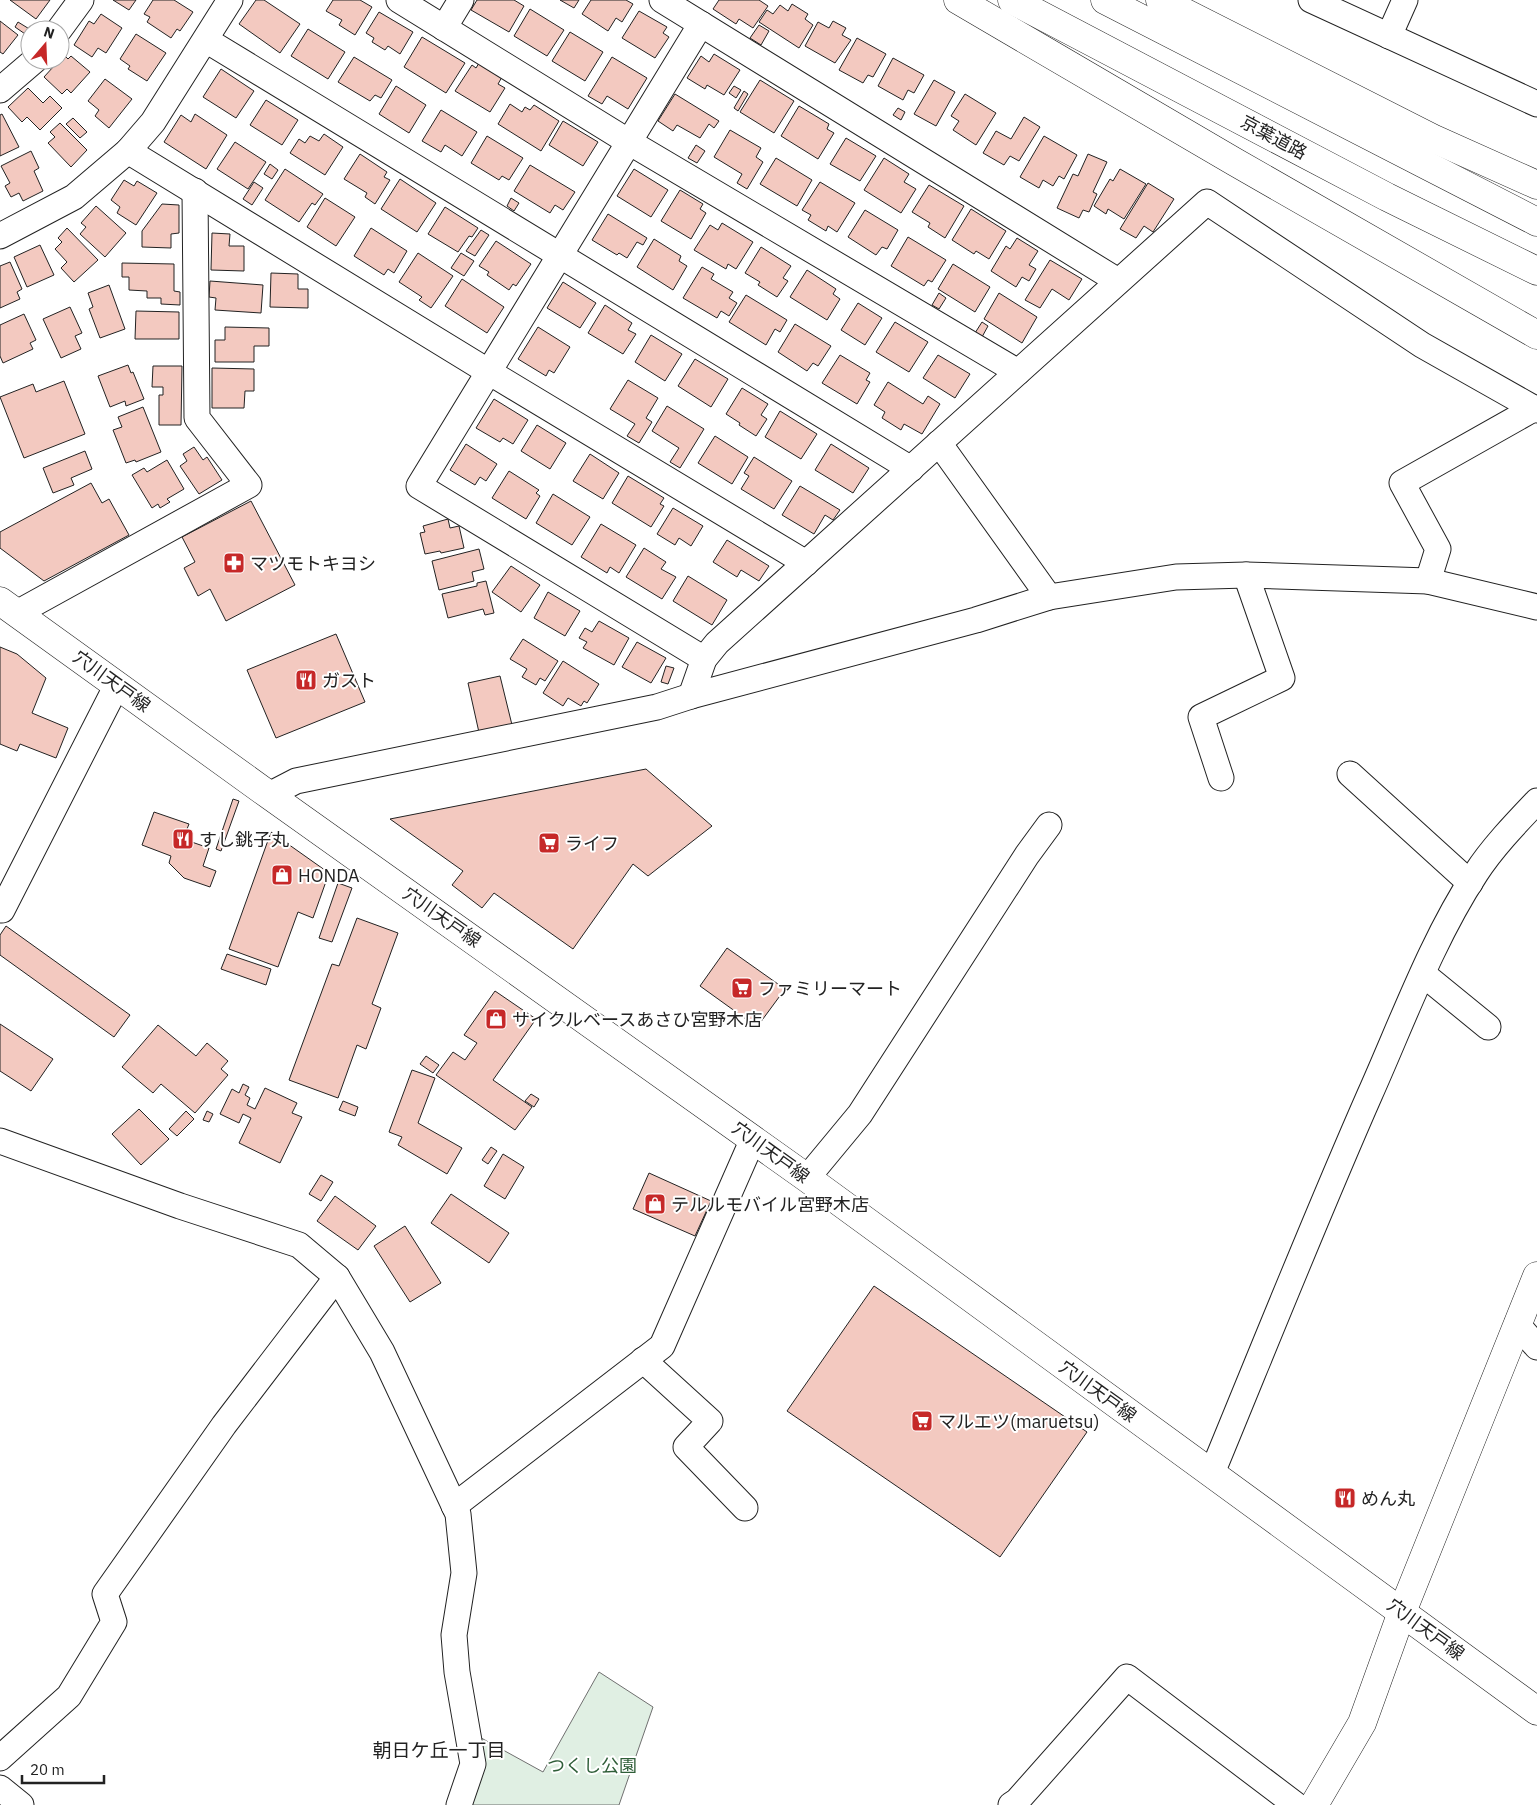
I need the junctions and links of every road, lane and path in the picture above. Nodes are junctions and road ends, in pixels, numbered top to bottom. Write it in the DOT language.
graph roads {
  1 [pos="81,0"];
  2 [pos="230,0"];
  3 [pos="399,0"];
  4 [pos="461,0"];
  5 [pos="662,0"];
  6 [pos="958,0"];
  7 [pos="1012,0"];
  8 [pos="1105,0"];
  9 [pos="1160,0"];
  10 [pos="1311,0"];
  11 [pos="1405,0"];
  12 [pos="66,20"];
  13 [pos="701,24"];
  14 [pos="444,28"];
  15 [pos="1389,36"];
  16 [pos="206,40"];
  17 [pos="24,70"];
  18 [pos="0,90"];
  19 [pos="1537,104"];
  20 [pos="629,142"];
  21 [pos="128,151"];
  22 [pos="1537,185"];
  23 [pos="196,191"];
  24 [pos="1537,222"];
  25 [pos="0,236"];
  26 [pos="560,255"];
  27 [pos="1537,271"];
  28 [pos="1118,281"];
  29 [pos="1537,335"];
  30 [pos="489,372"];
  31 [pos="1018,372"];
  32 [pos="1536,409"];
  33 [pos="939,443"];
  34 [pos="911,469"];
  35 [pos="806,563"];
  36 [pos="1246,575"];
  37 [pos="1428,581"];
  38 [pos="1049,597"];
  39 [pos="8,607"];
  40 [pos="1537,607"];
  41 [pos="704,659"];
  42 [pos="117,685"];
  43 [pos="691,696"];
  44 [pos="1350,774"];
  45 [pos="1221,778"];
  46 [pos="269,795"];
  47 [pos="1537,801"];
  48 [pos="1049,825"];
  49 [pos="1470,883"];
  50 [pos="2,910"];
  51 [pos="1423,974"];
  52 [pos="1488,1027"];
  53 [pos="753,1139"];
  54 [pos="0,1140"];
  55 [pos="807,1178"];
  56 [pos="338,1276"];
  57 [pos="1537,1276"];
  58 [pos="1517,1324"];
  59 [pos="1537,1347"];
  60 [pos="643,1360"];
  61 [pos="1212,1474"];
  62 [pos="454,1506"];
  63 [pos="745,1508"];
  64 [pos="1402,1612"];
  65 [pos="1537,1711"];
  66 [pos="0,1758"];
  67 [pos="0,1788"];
  68 [pos="22,1805"];
  69 [pos="459,1805"];
  70 [pos="1011,1805"];
  71 [pos="1296,1805"];
  72 [pos="1314,1805"];
  1 -- 12 [label="street"];
  2 -- 16 [label="street"];
  3 -- 14 [label="street"];
  4 -- 14 [label="street"];
  5 -- 13 [label="street"];
  6 -- 29 [label="main road"];
  7 -- 27 [label="main road, 京葉道路"];
  8 -- 24 [label="main road"];
  9 -- 22 [label="main road"];
  10 -- 15 [label="street"];
  11 -- 15 [label="street"];
  13 -- 20 [label="street"];
  13 -- 28 [label="street"];
  14 -- 20 [label="street"];
  15 -- 19 [label="street"];
  16 -- 21 [label="street"];
  16 -- 26 [label="street"];
  17 -- 18 [label="street"];
  20 -- 26 [label="street"];
  20 -- 31 [label="street"];
  21 -- 23 [label="street"];
  21 -- 25 [label="street"];
  23 -- 30 [label="street"];
  23 -- 39 [label="street"];
  26 -- 30 [label="street"];
  26 -- 34 [label="street"];
  28 -- 31 [label="street"];
  28 -- 32 [label="street"];
  30 -- 35 [label="street"];
  30 -- 41 [label="street"];
  31 -- 33 [label="street"];
  32 -- 37 [label="street"];
  33 -- 34 [label="street"];
  33 -- 38 [label="street"];
  34 -- 35 [label="street"];
  35 -- 41 [label="street"];
  36 -- 37 [label="street"];
  36 -- 38 [label="street"];
  36 -- 45 [label="street"];
  37 -- 40 [label="street"];
  38 -- 43 [label="street"];
  39 -- 42 [label="main road, 穴川天戸線"];
  41 -- 43 [label="street"];
  42 -- 46 [label="main road, 穴川天戸線"];
  42 -- 50 [label="street"];
  43 -- 46 [label="street"];
  44 -- 49 [label="street"];
  46 -- 53 [label="main road, 穴川天戸線"];
  47 -- 49 [label="street"];
  48 -- 55 [label="street"];
  49 -- 51 [label="street"];
  51 -- 52 [label="street"];
  51 -- 61 [label="street"];
  53 -- 55 [label="main road, 穴川天戸線"];
  53 -- 60 [label="street"];
  54 -- 56 [label="street"];
  55 -- 61 [label="main road, 穴川天戸線"];
  56 -- 62 [label="street"];
  56 -- 66 [label="street"];
  57 -- 58 [label="main road"];
  58 -- 59 [label="street"];
  58 -- 64 [label="main road"];
  60 -- 62 [label="street"];
  60 -- 63 [label="street"];
  61 -- 64 [label="main road, 穴川天戸線"];
  62 -- 69 [label="street"];
  64 -- 65 [label="main road, 穴川天戸線"];
  64 -- 72 [label="main road"];
  67 -- 68 [label="street"];
  70 -- 71 [label="street"];
}
